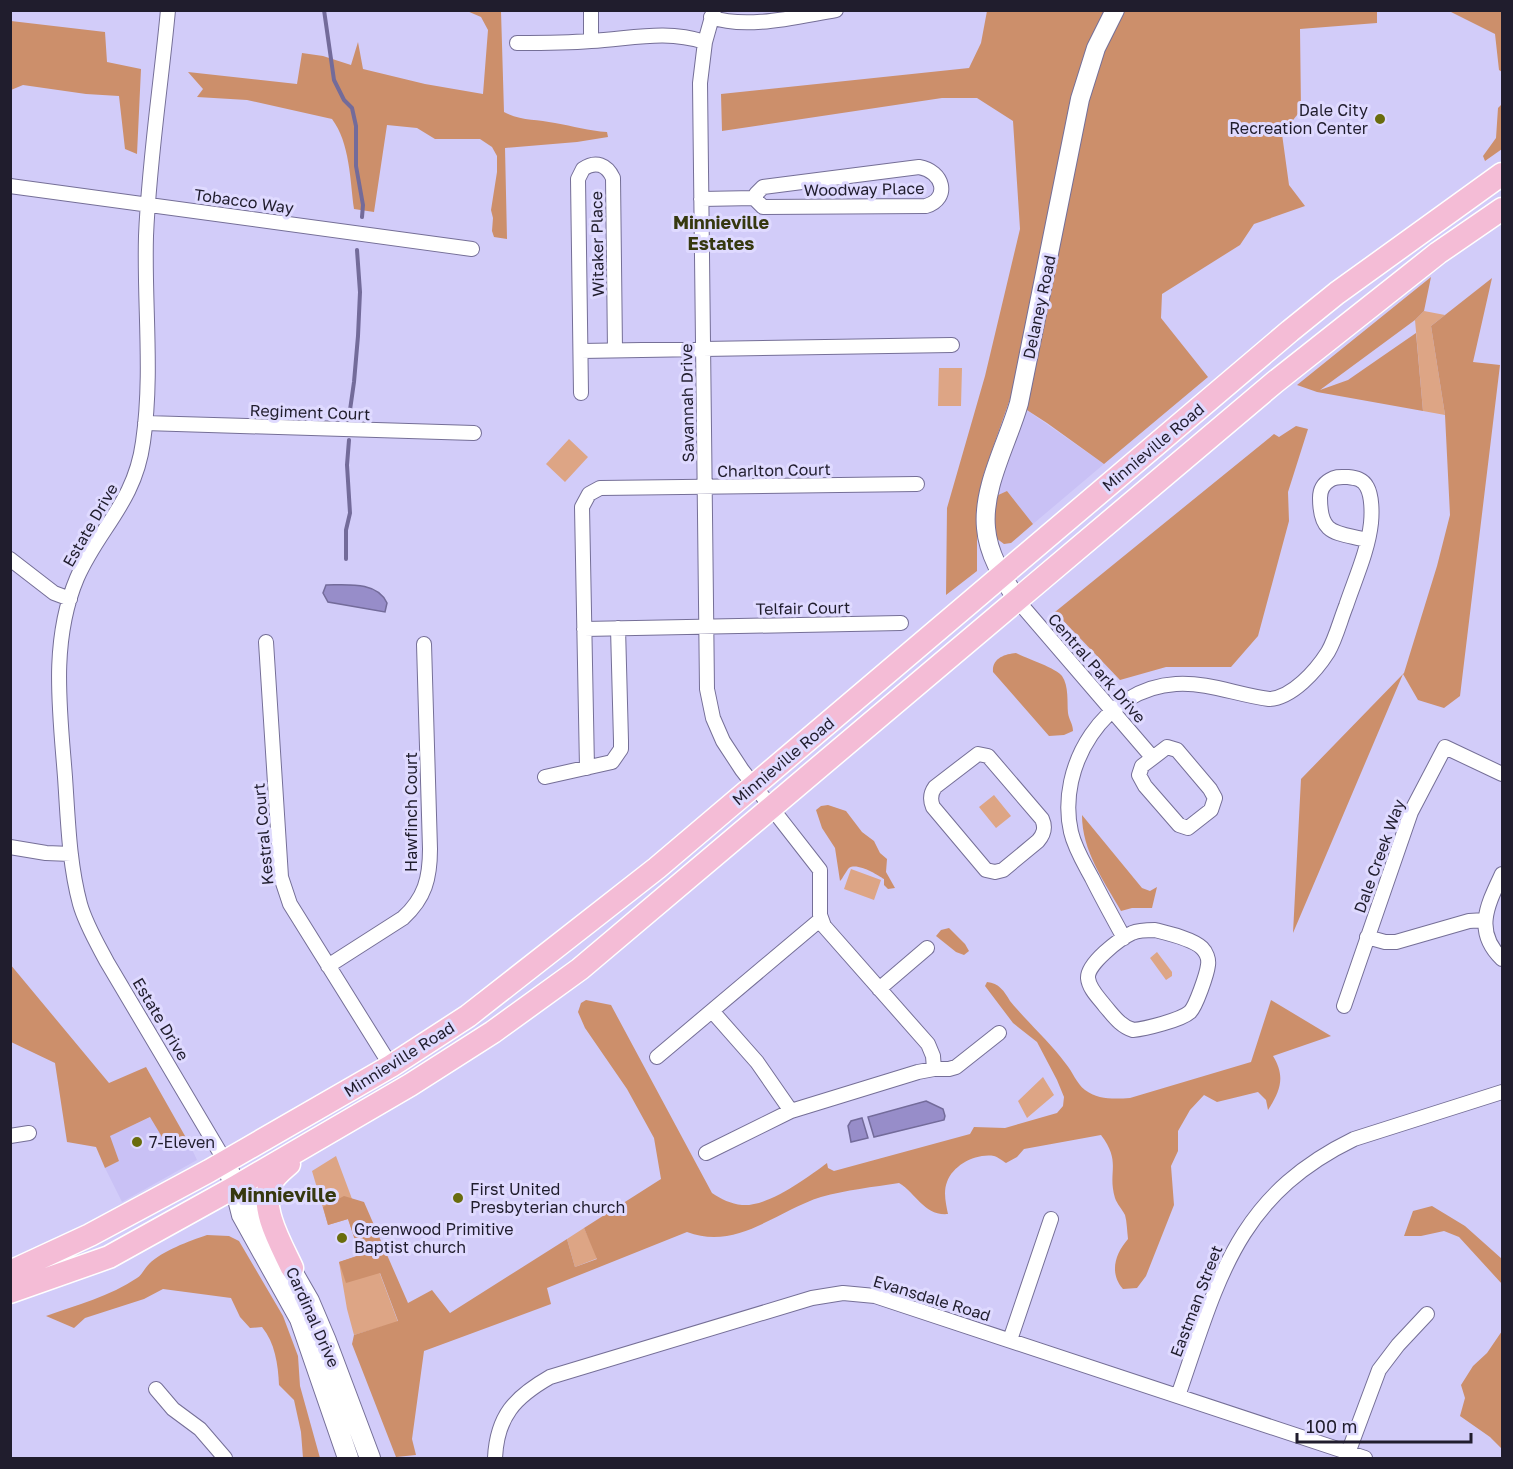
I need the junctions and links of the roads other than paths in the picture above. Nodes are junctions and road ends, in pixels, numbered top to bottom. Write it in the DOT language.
graph roads {
  1 [pos="168,10"];
  2 [pos="591,10"];
  3 [pos="836,10"];
  4 [pos="1115,10"];
  5 [pos="713,14"];
  6 [pos="591,41"];
  7 [pos="705,42"];
  8 [pos="517,43"];
  9 [pos="1503,174"];
  10 [pos="10,186"];
  11 [pos="755,198"];
  12 [pos="701,199"];
  13 [pos="148,204"];
  14 [pos="1503,209"];
  15 [pos="472,249"];
  16 [pos="952,345"];
  17 [pos="703,349"];
  18 [pos="615,350"];
  19 [pos="580,351"];
  20 [pos="581,393"];
  21 [pos="145,423"];
  22 [pos="474,433"];
  23 [pos="917,484"];
  24 [pos="705,488"];
  25 [pos="1367,540"];
  26 [pos="10,560"];
  27 [pos="1002,576"];
  28 [pos="70,599"];
  29 [pos="1017,600"];
  30 [pos="901,623"];
  31 [pos="706,626"];
  32 [pos="618,628"];
  33 [pos="585,629"];
  34 [pos="266,642"];
  35 [pos="424,644"];
  36 [pos="1112,711"];
  37 [pos="1152,757"];
  38 [pos="587,768"];
  39 [pos="1503,774"];
  40 [pos="545,777"];
  41 [pos="754,785"];
  42 [pos="772,807"];
  43 [pos="1069,823"];
  44 [pos="1044,826"];
  45 [pos="10,847"];
  46 [pos="71,854"];
  47 [pos="1503,874"];
  48 [pos="821,919"];
  49 [pos="1485,920"];
  50 [pos="1367,937"];
  51 [pos="1124,938"];
  52 [pos="927,948"];
  53 [pos="1503,959"];
  54 [pos="328,966"];
  55 [pos="879,989"];
  56 [pos="1344,1006"];
  57 [pos="712,1011"];
  58 [pos="999,1034"];
  59 [pos="657,1057"];
  60 [pos="391,1066"];
  61 [pos="934,1070"];
  62 [pos="1503,1092"];
  63 [pos="790,1111"];
  64 [pos="29,1133"];
  65 [pos="10,1136"];
  66 [pos="310,1145"];
  67 [pos="706,1153"];
  68 [pos="225,1161"];
  69 [pos="235,1187"];
  70 [pos="1051,1219"];
  71 [pos="292,1268"];
  72 [pos="10,1272"];
  73 [pos="10,1292"];
  74 [pos="1427,1314"];
  75 [pos="1010,1340"];
  76 [pos="156,1389"];
  77 [pos="1179,1396"];
  78 [pos="1348,1453"];
  79 [pos="225,1458"];
  80 [pos="348,1458"];
  81 [pos="370,1458"];
  82 [pos="495,1458"];
  83 [pos="1365,1458"];
  1 -- 13 [label="street, Estate Drive"];
  2 -- 6 [label="street"];
  3 -- 5 [label="street"];
  4 -- 27 [label="street, Delaney Road"];
  5 -- 7 [label="street, Savannah Drive"];
  6 -- 7 [label="street"];
  6 -- 8 [label="street"];
  7 -- 12 [label="street, Savannah Drive"];
  9 -- 27 [label="main road, Minnieville Road"];
  10 -- 13 [label="street, Tobacco Way"];
  11 -- 11 [label="street, Woodway Place"];
  11 -- 12 [label="street, Woodway Place"];
  12 -- 17 [label="street, Savannah Drive"];
  13 -- 15 [label="street, Tobacco Way"];
  13 -- 21 [label="street, Estate Drive"];
  14 -- 29 [label="main road, Minnieville Road"];
  16 -- 17 [label="street"];
  17 -- 18 [label="street"];
  17 -- 24 [label="street, Savannah Drive"];
  18 -- 19 [label="street"];
  18 -- 19 [label="street, Witaker Place"];
  19 -- 20 [label="street, Witaker Place"];
  21 -- 22 [label="street, Regiment Court"];
  21 -- 28 [label="street, Estate Drive"];
  23 -- 24 [label="street, Charlton Court"];
  24 -- 31 [label="street, Savannah Drive"];
  24 -- 33 [label="street, Charlton Court"];
  25 -- 25 [label="street"];
  25 -- 36 [label="street"];
  26 -- 28 [label="street"];
  27 -- 29 [label="street, Delaney Road"];
  27 -- 41 [label="main road, Minnieville Road"];
  28 -- 46 [label="street, Estate Drive"];
  29 -- 36 [label="street, Central Park Drive"];
  29 -- 42 [label="main road, Minnieville Road"];
  30 -- 31 [label="street, Telfair Court"];
  31 -- 32 [label="street"];
  31 -- 41 [label="street, Savannah Drive"];
  32 -- 33 [label="street"];
  32 -- 38 [label="street"];
  33 -- 38 [label="street, Charlton Court"];
  34 -- 54 [label="street, Kestral Court"];
  35 -- 54 [label="street, Hawfinch Court"];
  36 -- 37 [label="street, Central Park Drive"];
  36 -- 43 [label="street"];
  37 -- 37 [label="street"];
  38 -- 40 [label="street"];
  39 -- 50 [label="street, Dale Creek Way"];
  41 -- 42 [label="street, Savannah Drive"];
  41 -- 60 [label="main road, Minnieville Road"];
  42 -- 48 [label="street, Savannah Drive"];
  42 -- 66 [label="main road, Minnieville Road"];
  43 -- 44 [label="street"];
  43 -- 51 [label="street"];
  44 -- 44 [label="street"];
  45 -- 46 [label="street"];
  46 -- 68 [label="street, Estate Drive"];
  47 -- 49 [label="street"];
  48 -- 55 [label="street"];
  48 -- 57 [label="street"];
  49 -- 50 [label="street"];
  49 -- 53 [label="street"];
  50 -- 56 [label="street, Dale Creek Way"];
  51 -- 51 [label="street"];
  52 -- 55 [label="street"];
  54 -- 60 [label="street, Kestral Court"];
  55 -- 61 [label="street"];
  57 -- 59 [label="street"];
  57 -- 63 [label="street"];
  58 -- 61 [label="street"];
  60 -- 68 [label="main road, Minnieville Road"];
  61 -- 63 [label="street"];
  62 -- 77 [label="street, Eastman Street"];
  63 -- 67 [label="street"];
  64 -- 65 [label="street"];
  66 -- 69 [label="main road, Minnieville Road"];
  66 -- 71 [label="main road"];
  68 -- 69 [label="main road, Cardinal Drive"];
  68 -- 72 [label="main road, Minnieville Road"];
  69 -- 71 [label="main road, Cardinal Drive"];
  69 -- 73 [label="main road, Minnieville Road"];
  69 -- 80 [label="main road, Cardinal Drive"];
  70 -- 75 [label="street"];
  71 -- 81 [label="main road, Cardinal Drive"];
  74 -- 78 [label="street"];
  75 -- 77 [label="street, Evansdale Road"];
  75 -- 82 [label="street, Evansdale Road"];
  76 -- 79 [label="street"];
  77 -- 78 [label="street, Evansdale Road"];
  78 -- 83 [label="street, Evansdale Road"];
}
